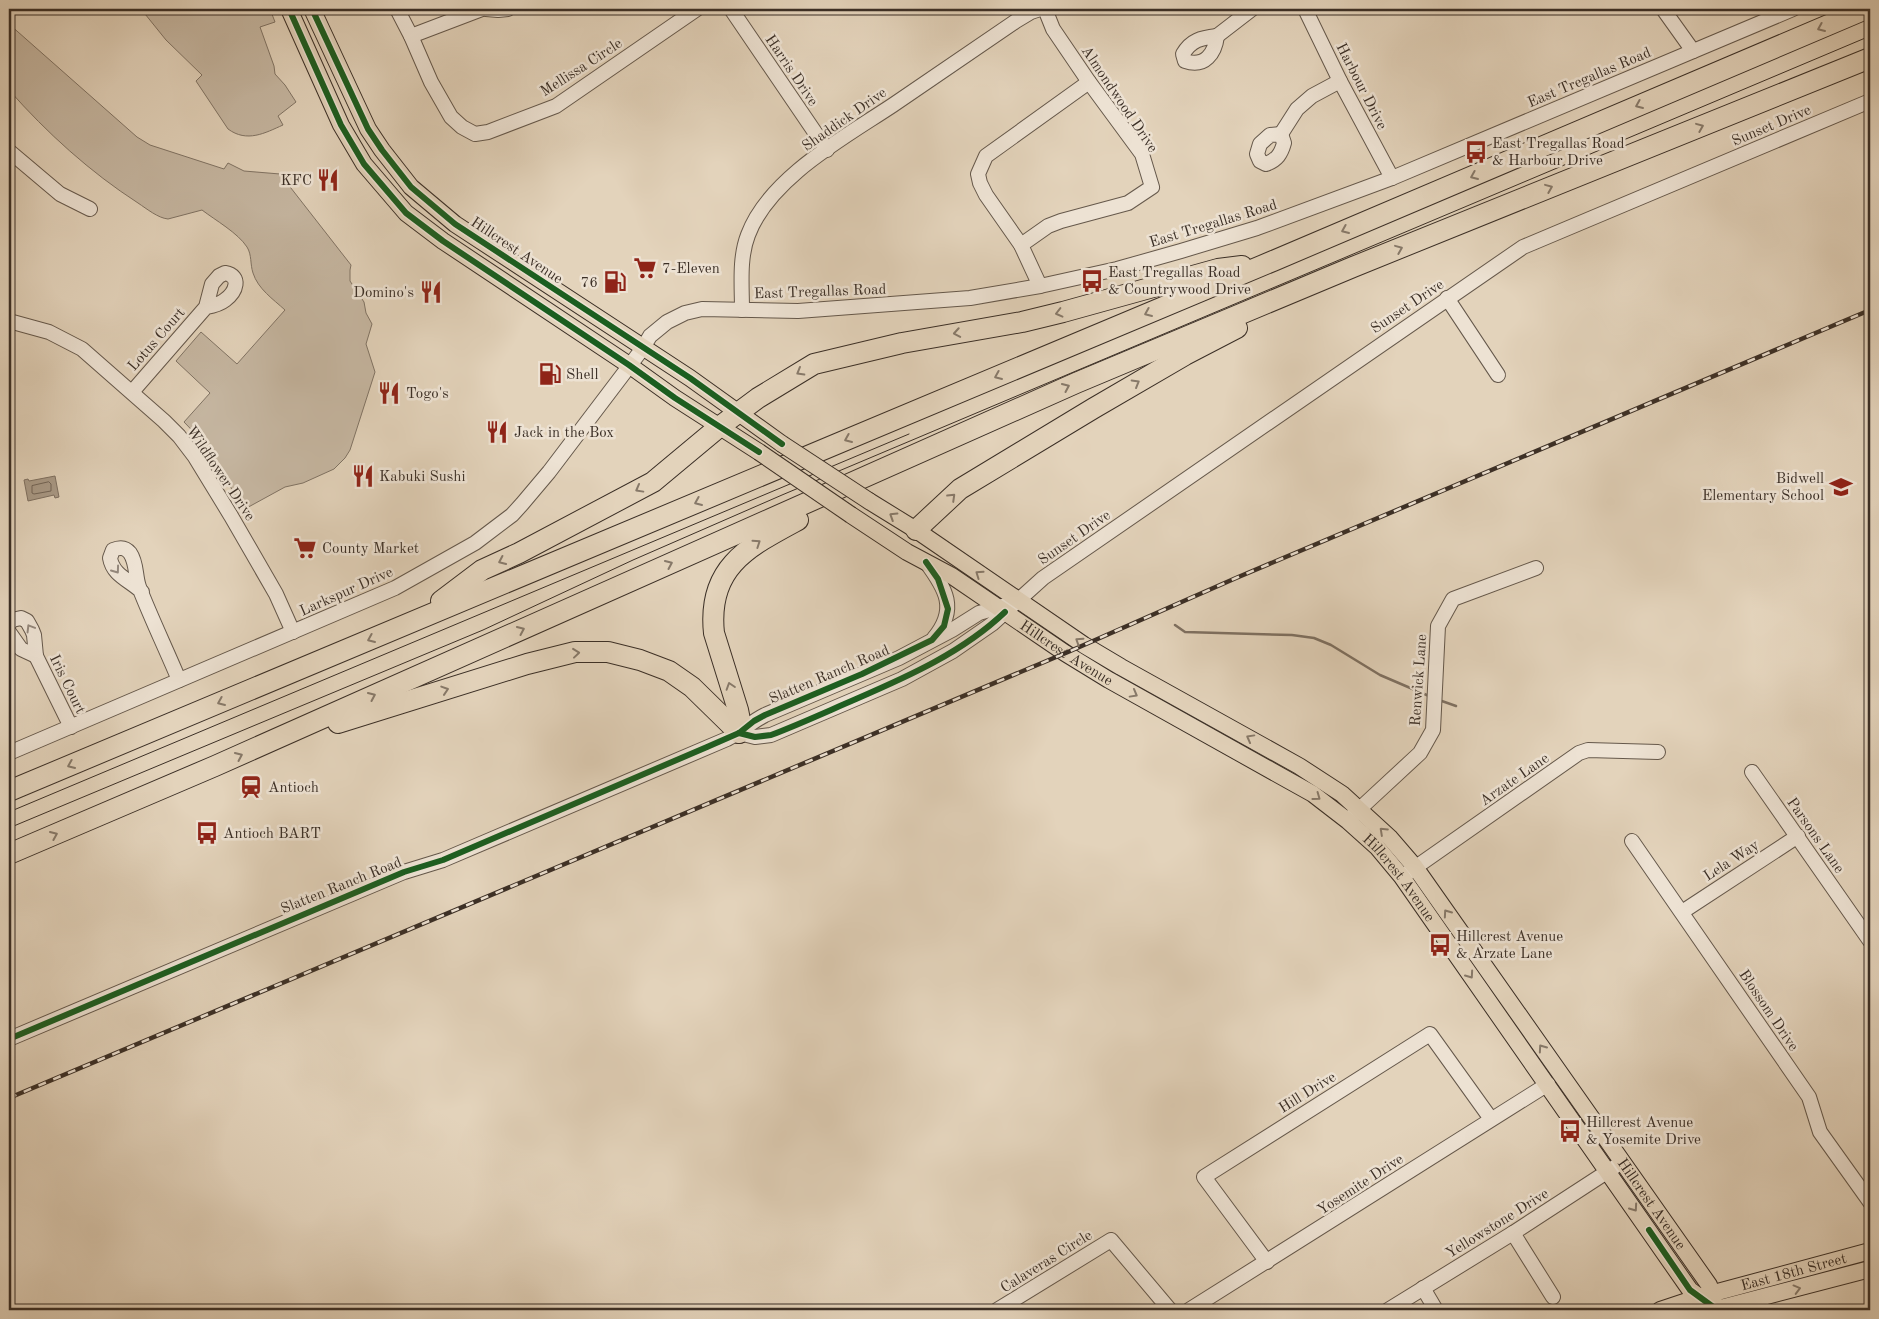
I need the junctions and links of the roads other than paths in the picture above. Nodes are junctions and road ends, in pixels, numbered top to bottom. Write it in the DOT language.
graph roads {
  1 [pos="289,9"];
  2 [pos="312,9"];
  3 [pos="397,9"];
  4 [pos="484,9"];
  5 [pos="508,9"];
  6 [pos="697,9"];
  7 [pos="731,9"];
  8 [pos="1040,9"];
  9 [pos="1044,9"];
  10 [pos="1252,9"];
  11 [pos="1305,9"];
  12 [pos="1663,9"];
  13 [pos="1793,9"];
  14 [pos="1866,9"];
  15 [pos="412,36"];
  16 [pos="1217,36"];
  17 [pos="1693,51"];
  18 [pos="1870,58"];
  19 [pos="1340,81"];
  20 [pos="1089,82"];
  21 [pos="1870,101"];
  22 [pos="1281,134"];
  23 [pos="827,150"];
  24 [pos="9,151"];
  25 [pos="1392,178"];
  26 [pos="90,209"];
  27 [pos="1021,245"];
  28 [pos="1273,261"];
  29 [pos="1353,267"];
  30 [pos="1040,286"];
  31 [pos="1447,298"];
  32 [pos="206,307"];
  33 [pos="742,310"];
  34 [pos="9,321"];
  35 [pos="643,348"];
  36 [pos="629,365"];
  37 [pos="1498,375"];
  38 [pos="132,392"];
  39 [pos="739,412"];
  40 [pos="719,427"];
  41 [pos="942,443"];
  42 [pos="916,530"];
  43 [pos="926,562"];
  44 [pos="1536,568"];
  45 [pos="142,592"];
  46 [pos="1018,601"];
  47 [pos="1002,610"];
  48 [pos="416,620"];
  49 [pos="9,624"];
  50 [pos="9,632"];
  51 [pos="293,632"];
  52 [pos="932,640"];
  53 [pos="36,656"];
  54 [pos="180,680"];
  55 [pos="71,727"];
  56 [pos="739,733"];
  57 [pos="264,745"];
  58 [pos="1658,752"];
  59 [pos="9,753"];
  60 [pos="1752,772"];
  61 [pos="9,791"];
  62 [pos="1354,815"];
  63 [pos="1798,836"];
  64 [pos="1632,841"];
  65 [pos="9,854"];
  66 [pos="1408,872"];
  67 [pos="1682,912"];
  68 [pos="1870,941"];
  69 [pos="9,1039"];
  70 [pos="1548,1084"];
  71 [pos="1491,1119"];
  72 [pos="1622,1162"];
  73 [pos="1608,1172"];
  74 [pos="1870,1202"];
  75 [pos="1514,1233"];
  76 [pos="1870,1252"];
  77 [pos="1267,1262"];
  78 [pos="1870,1269"];
  79 [pos="1423,1288"];
  80 [pos="1553,1297"];
  81 [pos="1711,1304"];
  82 [pos="997,1310"];
  83 [pos="1170,1310"];
  84 [pos="1189,1310"];
  85 [pos="1388,1310"];
  86 [pos="1436,1310"];
  87 [pos="1660,1310"];
  1 -- 36 [label="main road, Hillcrest Avenue"];
  2 -- 35 [label="main road, Hillcrest Avenue"];
  3 -- 15 [label="street, Mellissa Circle"];
  4 -- 5 [label="street"];
  4 -- 15 [label="street"];
  6 -- 15 [label="street, Mellissa Circle"];
  7 -- 23 [label="street, Harris Drive"];
  8 -- 23 [label="street, Shaddick Drive"];
  9 -- 20 [label="street, Almondwood Drive"];
  10 -- 16 [label="street"];
  11 -- 19 [label="street, Harbour Drive"];
  12 -- 17 [label="street"];
  13 -- 17 [label="street, East Tregallas Road"];
  14 -- 28 [label="highway, one-way"];
  17 -- 25 [label="street, East Tregallas Road"];
  29 -- 18 [label="highway, one-way"];
  19 -- 22 [label="street"];
  19 -- 25 [label="street, Harbour Drive"];
  20 -- 27 [label="street"];
  20 -- 27 [label="street, Almondwood Drive"];
  21 -- 31 [label="street, Sunset Drive"];
  23 -- 33 [label="street, Shaddick Drive"];
  24 -- 26 [label="street"];
  25 -- 30 [label="street, East Tregallas Road"];
  27 -- 30 [label="street"];
  28 -- 39 [label="highway, one-way"];
  28 -- 48 [label="highway, one-way"];
  41 -- 29 [label="highway, one-way"];
  42 -- 29 [label="highway, one-way"];
  30 -- 33 [label="street, East Tregallas Road"];
  31 -- 37 [label="street"];
  31 -- 46 [label="street, Sunset Drive"];
  32 -- 38 [label="street, Lotus Court"];
  33 -- 35 [label="street, East Tregallas Road"];
  34 -- 38 [label="street, Wildflower Drive"];
  35 -- 36 [label="street, East Tregallas Road"];
  35 -- 39 [label="main road, Hillcrest Avenue"];
  36 -- 40 [label="main road, Hillcrest Avenue"];
  36 -- 51 [label="street, Larkspur Drive"];
  38 -- 51 [label="street, Wildflower Drive"];
  39 -- 40 [label="highway"];
  42 -- 39 [label="main road, Hillcrest Avenue, one-way, bridge"];
  40 -- 43 [label="main road, Hillcrest Avenue, bridge"];
  40 -- 48 [label="highway, one-way"];
  56 -- 41 [label="highway, one-way"];
  57 -- 41 [label="highway, one-way"];
  46 -- 42 [label="main road, Hillcrest Avenue, one-way"];
  43 -- 47 [label="main road, Hillcrest Avenue"];
  43 -- 52 [label="street"];
  44 -- 62 [label="street, Renwick Lane"];
  45 -- 54 [label="street"];
  46 -- 47 [label="street, Sunset Drive"];
  62 -- 46 [label="main road, Hillcrest Avenue, one-way"];
  47 -- 52 [label="street, Slatten Ranch Road"];
  47 -- 56 [label="street"];
  47 -- 62 [label="main road, Hillcrest Avenue, one-way"];
  48 -- 61 [label="highway, one-way"];
  53 -- 49 [label="street, Iris Court, one-way"];
  50 -- 53 [label="street, Iris Court"];
  51 -- 54 [label="street, Larkspur Drive"];
  52 -- 56 [label="street, Slatten Ranch Road"];
  53 -- 55 [label="street, Iris Court"];
  54 -- 55 [label="street, Larkspur Drive"];
  55 -- 59 [label="street, Larkspur Drive"];
  57 -- 56 [label="highway, one-way"];
  56 -- 69 [label="street, Slatten Ranch Road"];
  65 -- 57 [label="highway, one-way"];
  58 -- 66 [label="street, Arzate Lane"];
  60 -- 63 [label="street, Parsons Lane"];
  62 -- 66 [label="main road, Hillcrest Avenue"];
  63 -- 67 [label="street, Lela Way"];
  63 -- 68 [label="street, Parsons Lane"];
  64 -- 67 [label="street, Blossom Drive"];
  66 -- 70 [label="main road, Hillcrest Avenue, one-way"];
  72 -- 66 [label="main road, Hillcrest Avenue, one-way"];
  67 -- 74 [label="street, Blossom Drive"];
  70 -- 71 [label="street, Yosemite Drive"];
  70 -- 73 [label="main road, Hillcrest Avenue"];
  71 -- 77 [label="street, Yosemite Drive"];
  71 -- 77 [label="street, Hill Drive"];
  72 -- 73 [label="street, Yellowstone Drive"];
  72 -- 81 [label="main road, Hillcrest Avenue"];
  73 -- 75 [label="street, Yellowstone Drive"];
  73 -- 81 [label="main road, Hillcrest Avenue, one-way"];
  75 -- 79 [label="street, Yellowstone Drive"];
  75 -- 80 [label="street"];
  76 -- 81 [label="main road, East 18th Street"];
  77 -- 84 [label="street, Yosemite Drive"];
  81 -- 78 [label="main road, East 18th Street, one-way"];
  79 -- 85 [label="street, Yellowstone Drive"];
  79 -- 86 [label="street"];
  81 -- 87 [label="main road, East 18th Street"];
  82 -- 83 [label="street, Calaveras Circle"];
}
